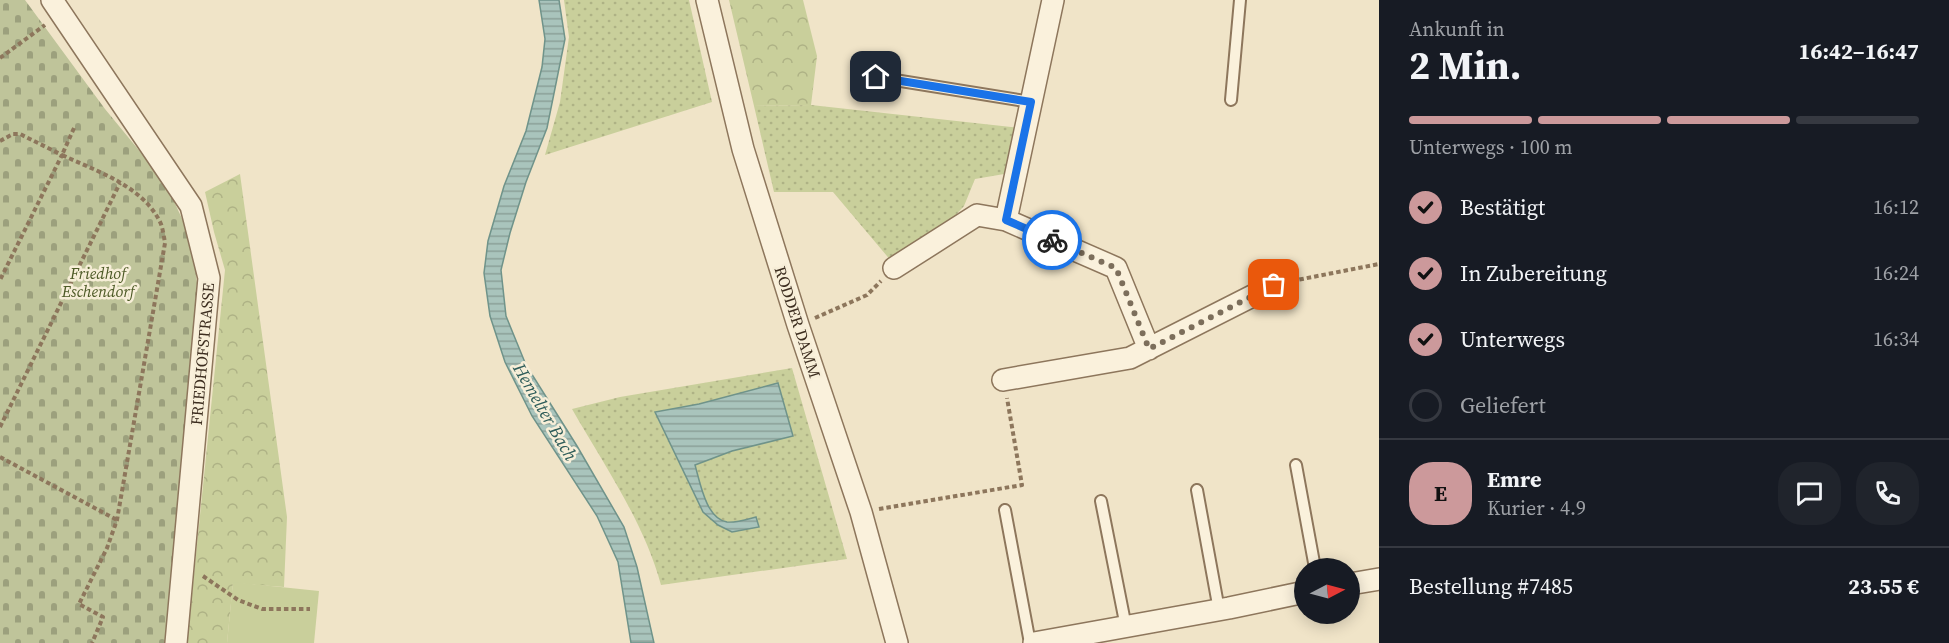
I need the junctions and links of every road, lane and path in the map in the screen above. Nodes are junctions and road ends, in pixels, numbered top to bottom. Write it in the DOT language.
graph roads {
  1 [pos="707,0"];
  2 [pos="1053,0"];
  3 [pos="1240,0"];
  4 [pos="56,7"];
  5 [pos="0,58"];
  6 [pos="876,77"];
  7 [pos="1231,100"];
  8 [pos="1031,102"];
  9 [pos="74,128"];
  10 [pos="0,141"];
  11 [pos="62,155"];
  12 [pos="120,183"];
  13 [pos="1006,220"];
  14 [pos="1379,264"];
  15 [pos="894,268"];
  16 [pos="0,280"];
  17 [pos="1274,285"];
  18 [pos="798,325"];
  19 [pos="1149,349"];
  20 [pos="1003,380"];
  21 [pos="0,428"];
  22 [pos="0,457"];
  23 [pos="1296,465"];
  24 [pos="1197,490"];
  25 [pos="1101,501"];
  26 [pos="1005,510"];
  27 [pos="861,512"];
  28 [pos="117,520"];
  29 [pos="1313,558"];
  30 [pos="184,561"];
  31 [pos="1379,579"];
  32 [pos="1360,582"];
  33 [pos="1294,594"];
  34 [pos="310,609"];
  35 [pos="1219,610"];
  36 [pos="1126,627"];
  37 [pos="92,643"];
  38 [pos="176,643"];
  39 [pos="897,643"];
  40 [pos="1032,643"];
  1 -- 18 [label="street, RODDER DAMM"];
  2 -- 8 [label="street"];
  3 -- 7 [label="lane"];
  4 -- 5 [label="path"];
  4 -- 30 [label="street, FRIEDHOFSTRASSE"];
  6 -- 8 [label="lane"];
  8 -- 13 [label="street"];
  9 -- 11 [label="path"];
  10 -- 11 [label="path"];
  11 -- 12 [label="path"];
  11 -- 16 [label="path"];
  12 -- 21 [label="path"];
  12 -- 28 [label="path"];
  13 -- 15 [label="street"];
  13 -- 19 [label="street"];
  14 -- 17 [label="path"];
  15 -- 18 [label="path"];
  17 -- 19 [label="street"];
  18 -- 27 [label="street, RODDER DAMM"];
  19 -- 20 [label="street"];
  20 -- 27 [label="path"];
  22 -- 28 [label="path"];
  23 -- 29 [label="lane"];
  24 -- 35 [label="lane"];
  25 -- 36 [label="lane"];
  26 -- 40 [label="lane"];
  27 -- 39 [label="street, RODDER DAMM"];
  28 -- 37 [label="path"];
  30 -- 34 [label="path"];
  30 -- 38 [label="street, FRIEDHOFSTRASSE"];
  31 -- 32 [label="street"];
  33 -- 35 [label="street"];
  35 -- 36 [label="street"];
  36 -- 40 [label="street"];
}
